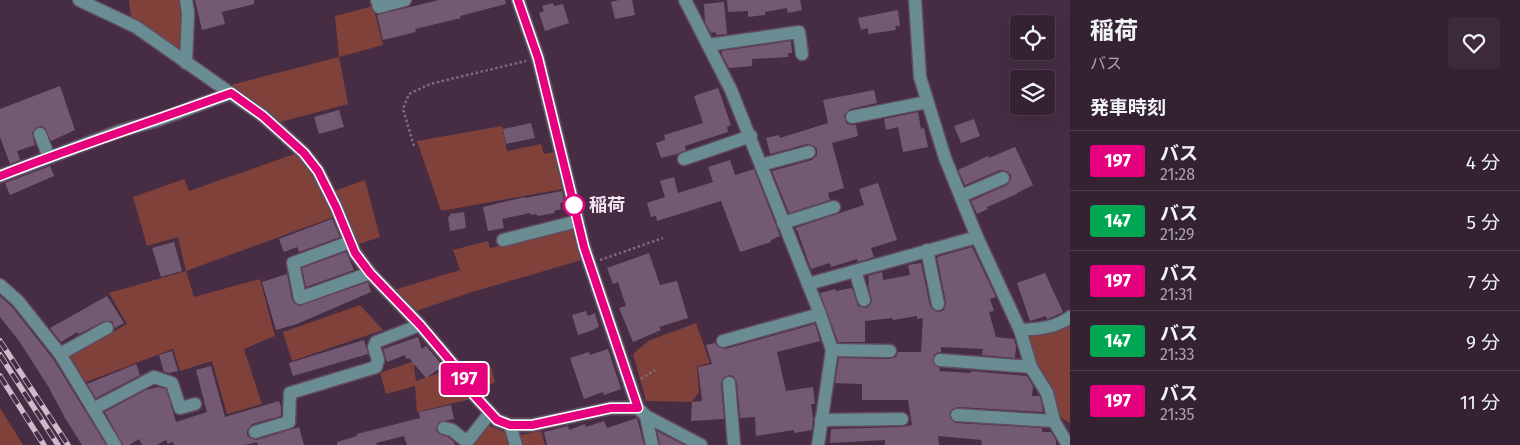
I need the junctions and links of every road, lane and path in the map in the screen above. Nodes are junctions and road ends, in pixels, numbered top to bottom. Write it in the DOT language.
graph roads {
  1 [pos="79,0"];
  2 [pos="186,0"];
  3 [pos="377,0"];
  4 [pos="405,0"];
  5 [pos="518,0"];
  6 [pos="685,0"];
  7 [pos="915,0"];
  8 [pos="708,45"];
  9 [pos="802,54"];
  10 [pos="538,58"];
  11 [pos="186,63"];
  12 [pos="231,93"];
  13 [pos="927,102"];
  14 [pos="852,117"];
  15 [pos="40,134"];
  16 [pos="751,136"];
  17 [pos="414,146"];
  18 [pos="810,152"];
  19 [pos="49,157"];
  20 [pos="684,159"];
  21 [pos="761,165"];
  22 [pos="0,176"];
  23 [pos="1003,178"];
  24 [pos="961,196"];
  25 [pos="834,207"];
  26 [pos="578,222"];
  27 [pos="783,223"];
  28 [pos="977,236"];
  29 [pos="663,238"];
  30 [pos="503,240"];
  31 [pos="350,242"];
  32 [pos="927,250"];
  33 [pos="589,263"];
  34 [pos="855,271"];
  35 [pos="370,273"];
  36 [pos="808,284"];
  37 [pos="0,285"];
  38 [pos="864,300"];
  39 [pos="938,304"];
  40 [pos="820,314"];
  41 [pos="1070,317"];
  42 [pos="420,325"];
  43 [pos="107,328"];
  44 [pos="1020,330"];
  45 [pos="723,341"];
  46 [pos="832,350"];
  47 [pos="890,352"];
  48 [pos="60,354"];
  49 [pos="940,360"];
  50 [pos="1030,366"];
  51 [pos="655,370"];
  52 [pos="640,380"];
  53 [pos="729,383"];
  54 [pos="195,404"];
  55 [pos="93,409"];
  56 [pos="642,412"];
  57 [pos="490,413"];
  58 [pos="957,415"];
  59 [pos="902,419"];
  60 [pos="821,420"];
  61 [pos="1054,421"];
  62 [pos="510,425"];
  63 [pos="444,428"];
  64 [pos="254,432"];
  65 [pos="115,445"];
  66 [pos="516,445"];
  67 [pos="652,445"];
  68 [pos="701,445"];
  69 [pos="734,445"];
  70 [pos="818,445"];
  71 [pos="1068,445"];
  1 -- 11 [label="street"];
  2 -- 11 [label="street"];
  3 -- 4 [label="street"];
  5 -- 10 [label="street"];
  6 -- 8 [label="street"];
  7 -- 13 [label="street"];
  8 -- 9 [label="street"];
  8 -- 16 [label="street"];
  10 -- 17 [label="path"];
  10 -- 26 [label="street"];
  11 -- 12 [label="street"];
  12 -- 19 [label="street"];
  12 -- 31 [label="street"];
  13 -- 14 [label="street"];
  13 -- 24 [label="street"];
  15 -- 19 [label="street"];
  16 -- 20 [label="street"];
  16 -- 21 [label="street"];
  18 -- 21 [label="street"];
  19 -- 22 [label="street"];
  21 -- 27 [label="street"];
  23 -- 24 [label="street"];
  24 -- 28 [label="street"];
  25 -- 27 [label="street"];
  26 -- 30 [label="street"];
  26 -- 33 [label="street"];
  27 -- 36 [label="street"];
  28 -- 32 [label="street"];
  28 -- 44 [label="street"];
  29 -- 33 [label="path"];
  31 -- 35 [label="street"];
  31 -- 35 [label="street"];
  32 -- 34 [label="street"];
  32 -- 39 [label="street"];
  33 -- 56 [label="street"];
  34 -- 36 [label="street"];
  34 -- 38 [label="street"];
  35 -- 42 [label="street"];
  36 -- 40 [label="street"];
  37 -- 48 [label="street"];
  40 -- 45 [label="street"];
  40 -- 46 [label="street"];
  41 -- 44 [label="street"];
  42 -- 57 [label="street"];
  42 -- 64 [label="street"];
  43 -- 48 [label="street"];
  44 -- 50 [label="street"];
  46 -- 47 [label="street"];
  46 -- 60 [label="street"];
  48 -- 55 [label="street"];
  49 -- 50 [label="street"];
  50 -- 61 [label="street"];
  51 -- 52 [label="path"];
  53 -- 69 [label="street"];
  54 -- 55 [label="street"];
  55 -- 65 [label="street"];
  56 -- 62 [label="street"];
  56 -- 67 [label="street"];
  56 -- 68 [label="street"];
  57 -- 62 [label="street"];
  57 -- 63 [label="street"];
  58 -- 61 [label="street"];
  59 -- 60 [label="street"];
  60 -- 70 [label="street"];
  61 -- 71 [label="street"];
  62 -- 66 [label="street"];
}
